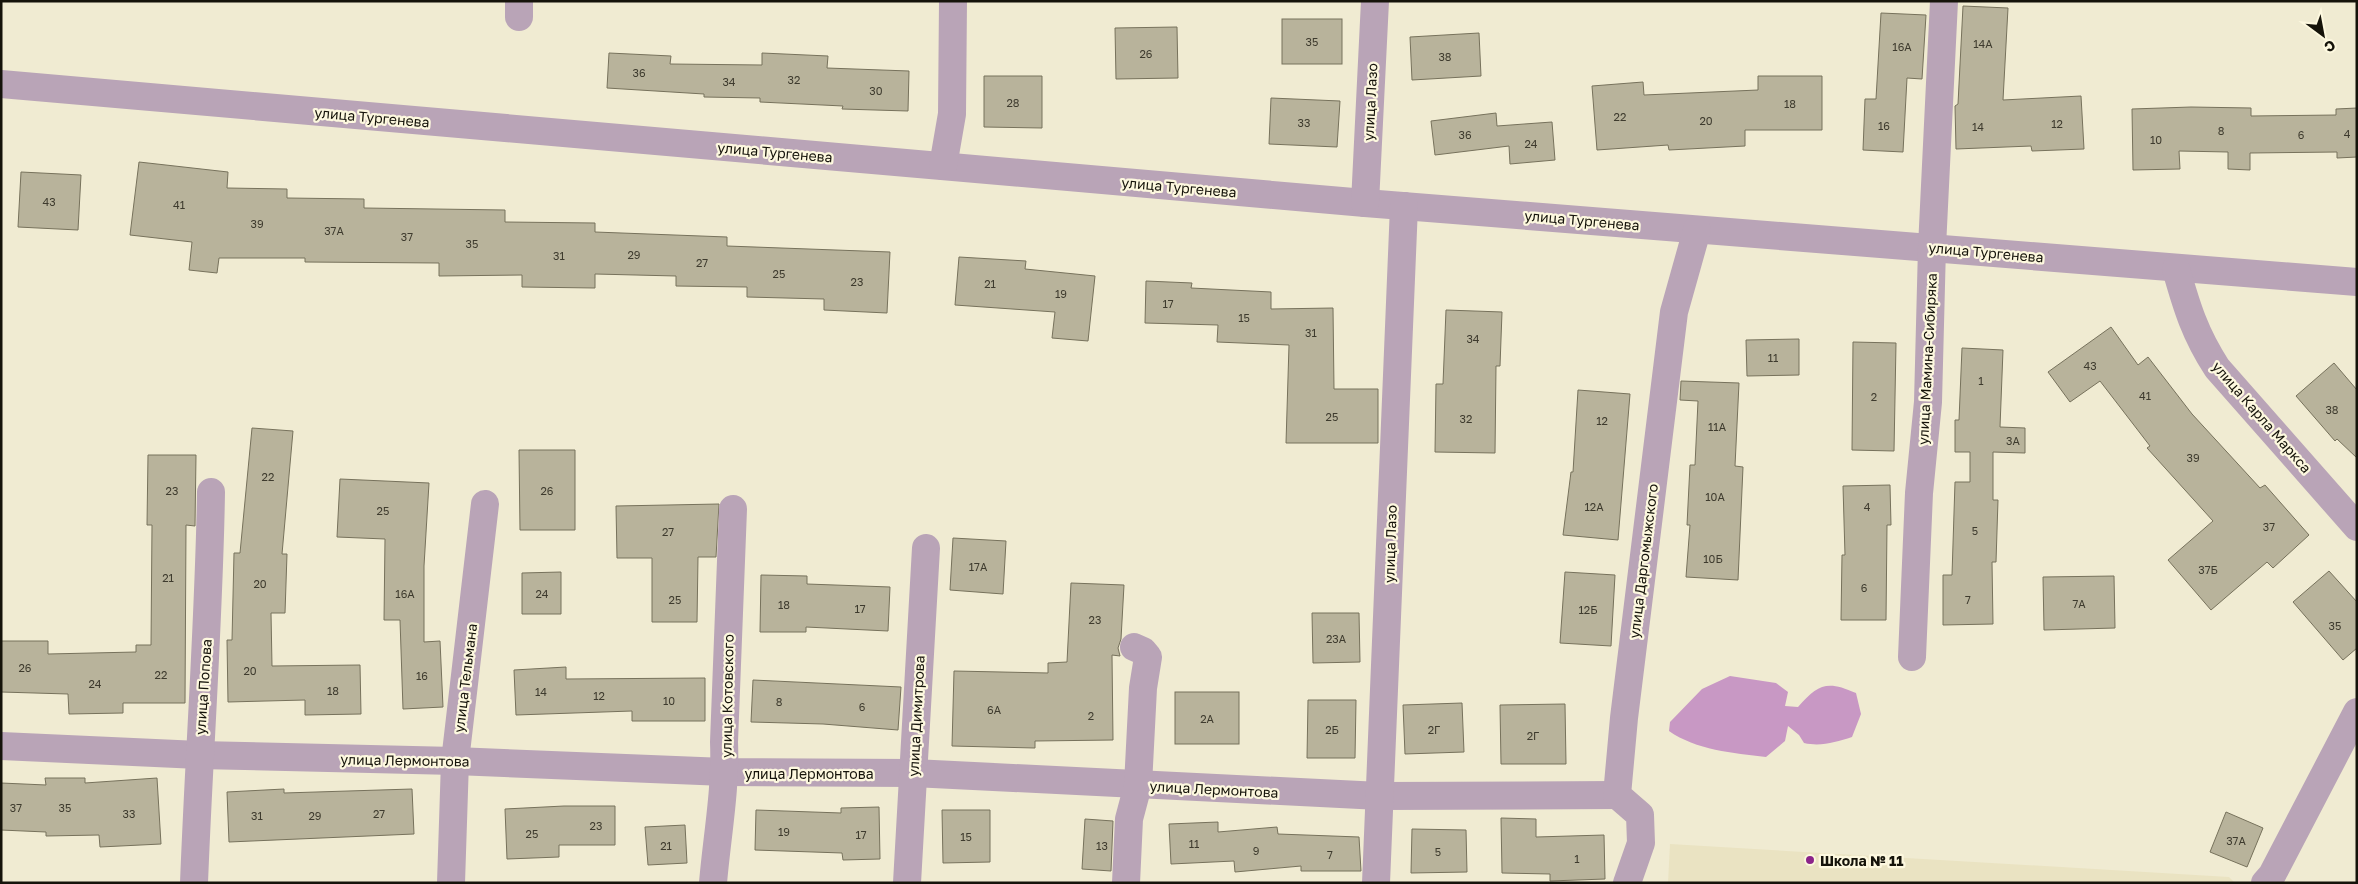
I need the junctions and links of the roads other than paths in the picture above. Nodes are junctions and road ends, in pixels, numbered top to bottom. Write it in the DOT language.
graph roads {
  1 [pos="953,1"];
  2 [pos="1375,1"];
  3 [pos="1944,1"];
  4 [pos="1,84"];
  5 [pos="943,166"];
  6 [pos="1365,203"];
  7 [pos="1404,206"];
  8 [pos="1698,230"];
  9 [pos="1932,247"];
  10 [pos="2176,269"];
  11 [pos="2357,282"];
  12 [pos="211,492"];
  13 [pos="485,504"];
  14 [pos="733,509"];
  15 [pos="2357,527"];
  16 [pos="926,548"];
  17 [pos="1134,647"];
  18 [pos="1912,656"];
  19 [pos="2357,712"];
  20 [pos="1,746"];
  21 [pos="198,755"];
  22 [pos="455,761"];
  23 [pos="725,772"];
  24 [pos="913,773"];
  25 [pos="1138,785"];
  26 [pos="1617,794"];
  27 [pos="1380,796"];
  28 [pos="194,883"];
  29 [pos="451,883"];
  30 [pos="712,883"];
  31 [pos="906,883"];
  32 [pos="1126,883"];
  33 [pos="1376,883"];
  34 [pos="1627,883"];
  35 [pos="2265,883"];
  1 -- 5 [label="street"];
  2 -- 6 [label="street, улица Лазо"];
  3 -- 9 [label="street, улица Мамина-Сибиряка"];
  4 -- 5 [label="street, улица Тургенева"];
  5 -- 6 [label="street, улица Тургенева"];
  6 -- 7 [label="street, улица Тургенева"];
  7 -- 8 [label="street, улица Тургенева"];
  7 -- 27 [label="street, улица Лазо"];
  8 -- 9 [label="street, улица Тургенева"];
  8 -- 26 [label="street, улица Даргомыжского"];
  9 -- 10 [label="street, улица Тургенева"];
  9 -- 18 [label="street, улица Мамина-Сибиряка"];
  10 -- 11 [label="street, улица Тургенева"];
  10 -- 15 [label="street, улица Карла Маркса"];
  12 -- 21 [label="street, улица Попова"];
  13 -- 22 [label="street, улица Тельмана"];
  14 -- 23 [label="street, улица Котовского"];
  16 -- 24 [label="street, улица Димитрова"];
  17 -- 25 [label="street"];
  19 -- 35 [label="street"];
  20 -- 21 [label="street, улица Лермонтова"];
  21 -- 22 [label="street, улица Лермонтова"];
  21 -- 28 [label="street, улица Попова"];
  22 -- 23 [label="street, улица Лермонтова"];
  22 -- 29 [label="street, улица Тельмана"];
  23 -- 24 [label="street, улица Лермонтова"];
  23 -- 30 [label="street, улица Котовского"];
  24 -- 25 [label="street, улица Лермонтова"];
  24 -- 31 [label="street, улица Димитрова"];
  25 -- 27 [label="street, улица Лермонтова"];
  25 -- 32 [label="street"];
  26 -- 27 [label="street, улица Лермонтова"];
  26 -- 34 [label="street"];
  27 -- 33 [label="street, улица Лазо"];
}
